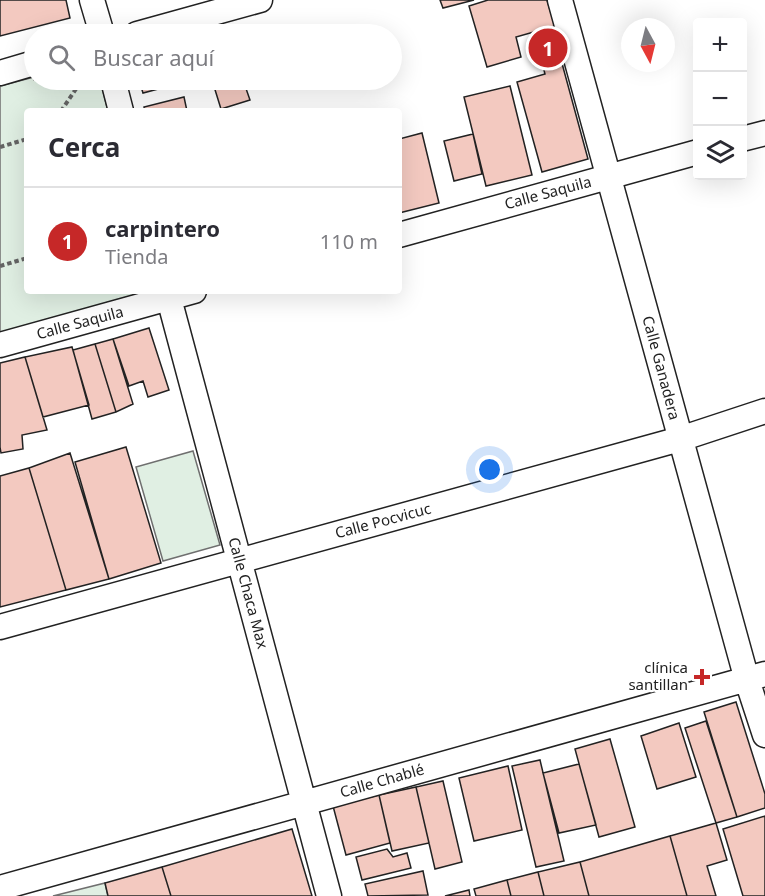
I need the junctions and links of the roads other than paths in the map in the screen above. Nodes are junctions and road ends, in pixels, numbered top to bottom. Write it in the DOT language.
graph roads {
  1 [pos="92,0"];
  2 [pos="260,0"];
  3 [pos="560,0"];
  4 [pos="99,24"];
  5 [pos="173,24"];
  6 [pos="24,66"];
  7 [pos="0,73"];
  8 [pos="116,90"];
  9 [pos="120,108"];
  10 [pos="765,133"];
  11 [pos="747,138"];
  12 [pos="693,153"];
  13 [pos="609,177"];
  14 [pos="402,234"];
  15 [pos="168,294"];
  16 [pos="0,345"];
  17 [pos="765,411"];
  18 [pos="680,439"];
  19 [pos="240,561"];
  20 [pos="0,627"];
  21 [pos="756,677"];
  22 [pos="765,735"];
  23 [pos="303,803"];
  24 [pos="0,888"];
  25 [pos="329,896"];
  1 -- 4 [label="street"];
  2 -- 5 [label="street"];
  3 -- 13 [label="street, Calle Ganadera"];
  6 -- 7 [label="street"];
  8 -- 9 [label="street"];
  10 -- 11 [label="street"];
  12 -- 13 [label="street, Calle Saquila"];
  13 -- 14 [label="street, Calle Saquila"];
  13 -- 18 [label="street, Calle Ganadera"];
  15 -- 16 [label="street, Calle Saquila"];
  15 -- 19 [label="street, Calle Chaca Max"];
  17 -- 18 [label="street, Calle Pocvicuc"];
  18 -- 19 [label="street, Calle Pocvicuc"];
  18 -- 21 [label="street, Calle Ganadera"];
  19 -- 20 [label="street, Calle Pocvicuc"];
  19 -- 23 [label="street, Calle Chaca Max"];
  21 -- 22 [label="street, Calle Ganadera"];
  21 -- 23 [label="street, Calle Chablé"];
  23 -- 24 [label="street, Calle Chablé"];
  23 -- 25 [label="street, Calle Chaca Max"];
}
